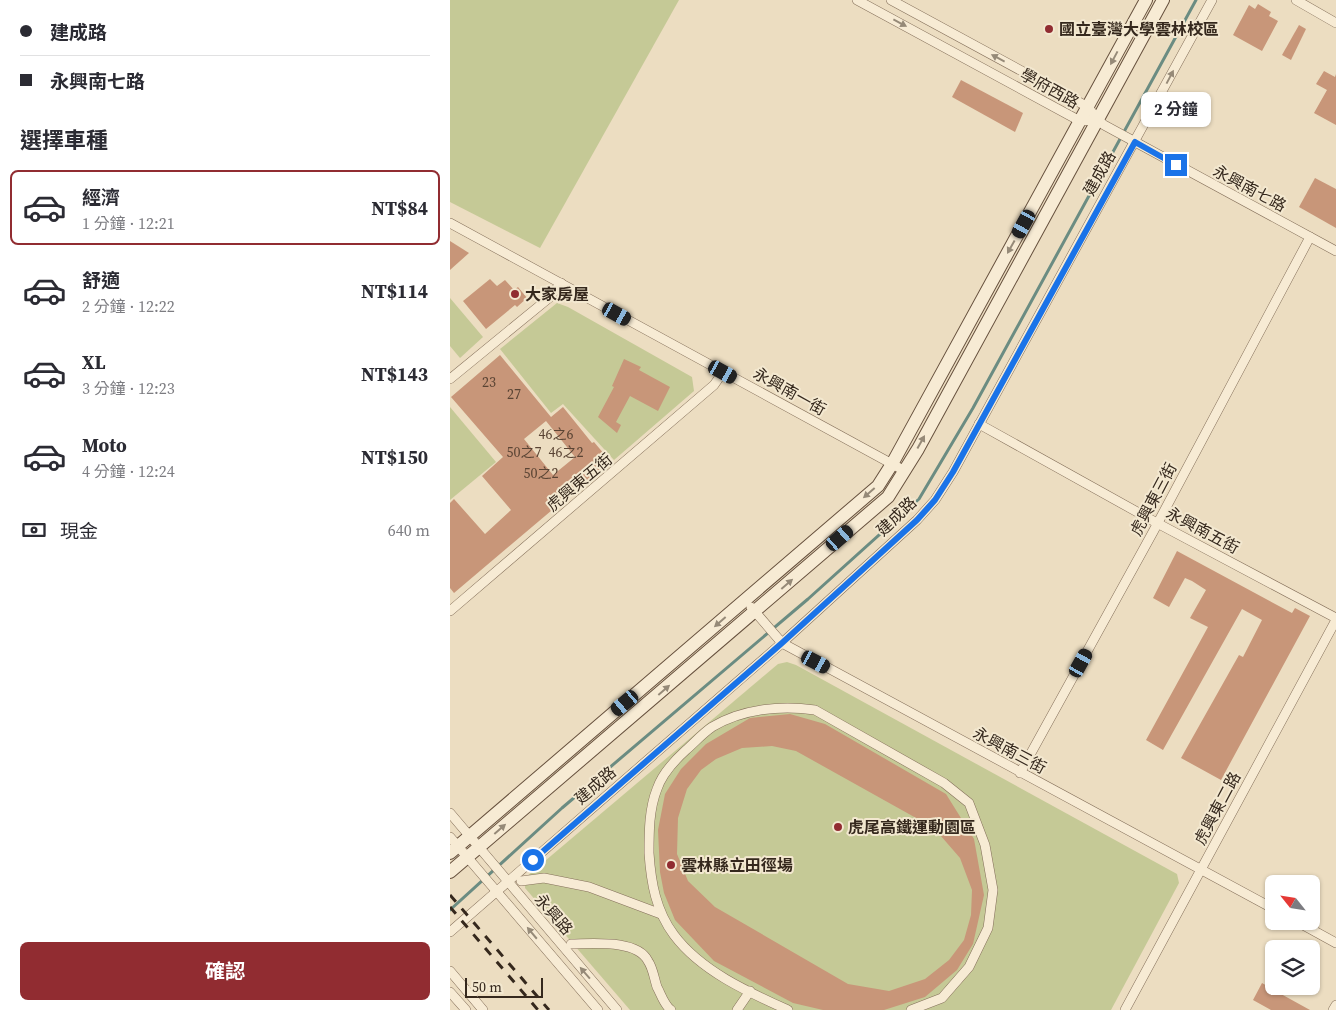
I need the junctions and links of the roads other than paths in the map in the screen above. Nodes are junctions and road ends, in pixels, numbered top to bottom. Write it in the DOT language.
graph roads {
  1 [pos="857,0"];
  2 [pos="891,0"];
  3 [pos="1146,0"];
  4 [pos="1163,0"];
  5 [pos="1212,0"];
  6 [pos="1296,0"];
  7 [pos="1336,22"];
  8 [pos="1088,107"];
  9 [pos="1080,121"];
  10 [pos="1101,123"];
  11 [pos="1132,140"];
  12 [pos="450,223"];
  13 [pos="1310,237"];
  14 [pos="1336,252"];
  15 [pos="561,284"];
  16 [pos="723,372"];
  17 [pos="450,379"];
  18 [pos="979,424"];
  19 [pos="892,464"];
  20 [pos="905,471"];
  21 [pos="1158,523"];
  22 [pos="746,600"];
  23 [pos="450,611"];
  24 [pos="756,614"];
  25 [pos="1336,619"];
  26 [pos="780,640"];
  27 [pos="1020,773"];
  28 [pos="450,813"];
  29 [pos="470,836"];
  30 [pos="452,845"];
  31 [pos="480,850"];
  32 [pos="470,860"];
  33 [pos="1201,870"];
  34 [pos="450,872"];
  35 [pos="505,880"];
  36 [pos="521,881"];
  37 [pos="495,890"];
  38 [pos="1265,904"];
  39 [pos="661,914"];
  40 [pos="1312,930"];
  41 [pos="450,932"];
  42 [pos="1336,943"];
  43 [pos="571,944"];
  44 [pos="450,971"];
  45 [pos="750,991"];
  46 [pos="450,992"];
  47 [pos="1336,1005"];
  48 [pos="668,1009"];
  49 [pos="466,1010"];
  50 [pos="484,1010"];
  51 [pos="598,1010"];
  52 [pos="617,1010"];
  53 [pos="737,1010"];
  54 [pos="788,1010"];
  55 [pos="911,1010"];
  56 [pos="1125,1010"];
  57 [pos="1334,1010"];
  1 -- 9 [label="street, 學府西路, one-way"];
  8 -- 2 [label="street, 學府西路, one-way"];
  3 -- 8 [label="street, one-way"];
  4 -- 10 [label="street, 建成路"];
  11 -- 5 [label="street, 建成路, one-way"];
  6 -- 7 [label="street"];
  8 -- 9 [label="street"];
  8 -- 10 [label="street, 學府西路"];
  9 -- 10 [label="street, 學府西路"];
  9 -- 19 [label="street, one-way"];
  10 -- 11 [label="street, 永興南七路"];
  20 -- 10 [label="street, 建成路, one-way"];
  11 -- 13 [label="street, 永興南七路"];
  11 -- 18 [label="street, 建成路"];
  12 -- 15 [label="street, 永興南一街"];
  13 -- 14 [label="street, 永興南七路"];
  13 -- 21 [label="street, 虎興東三街"];
  15 -- 16 [label="street, 永興南一街"];
  15 -- 17 [label="street"];
  16 -- 19 [label="street, 永興南一街"];
  16 -- 23 [label="street, 虎興東五街"];
  18 -- 21 [label="street, 永興南五街"];
  18 -- 26 [label="street, 建成路"];
  19 -- 20 [label="street, 永興南一街"];
  19 -- 22 [label="street, one-way"];
  24 -- 20 [label="street, 建成路, one-way"];
  21 -- 25 [label="street, 永興南五街"];
  21 -- 27 [label="street, 虎興東三街"];
  22 -- 24 [label="street, 永興南三街"];
  22 -- 29 [label="street, one-way"];
  24 -- 26 [label="street, 永興南三街"];
  31 -- 24 [label="street, 建成路, one-way"];
  25 -- 33 [label="street, 虎興東二路"];
  26 -- 27 [label="street, 永興南三街"];
  26 -- 35 [label="street, 建成路"];
  27 -- 33 [label="street, 永興南三街"];
  28 -- 29 [label="street, 永興路"];
  29 -- 30 [label="street"];
  29 -- 31 [label="street, 永興路"];
  30 -- 32 [label="street, 永興路"];
  31 -- 32 [label="street, 建成路"];
  31 -- 35 [label="street, 永興路"];
  32 -- 34 [label="street, 建成路"];
  32 -- 37 [label="street, 永興路"];
  33 -- 38 [label="street, 永興南三街"];
  33 -- 56 [label="street, 虎興東二路"];
  35 -- 37 [label="street, 建成路"];
  52 -- 35 [label="street, 永興路, one-way"];
  36 -- 39 [label="street"];
  37 -- 41 [label="street, 建成路"];
  51 -- 37 [label="street, 永興路, one-way"];
  39 -- 45 [label="street"];
  39 -- 55 [label="street"];
  40 -- 42 [label="street"];
  43 -- 48 [label="street"];
  44 -- 50 [label="street"];
  45 -- 53 [label="street"];
  45 -- 54 [label="street"];
  46 -- 49 [label="street"];
  47 -- 57 [label="street"];
}
